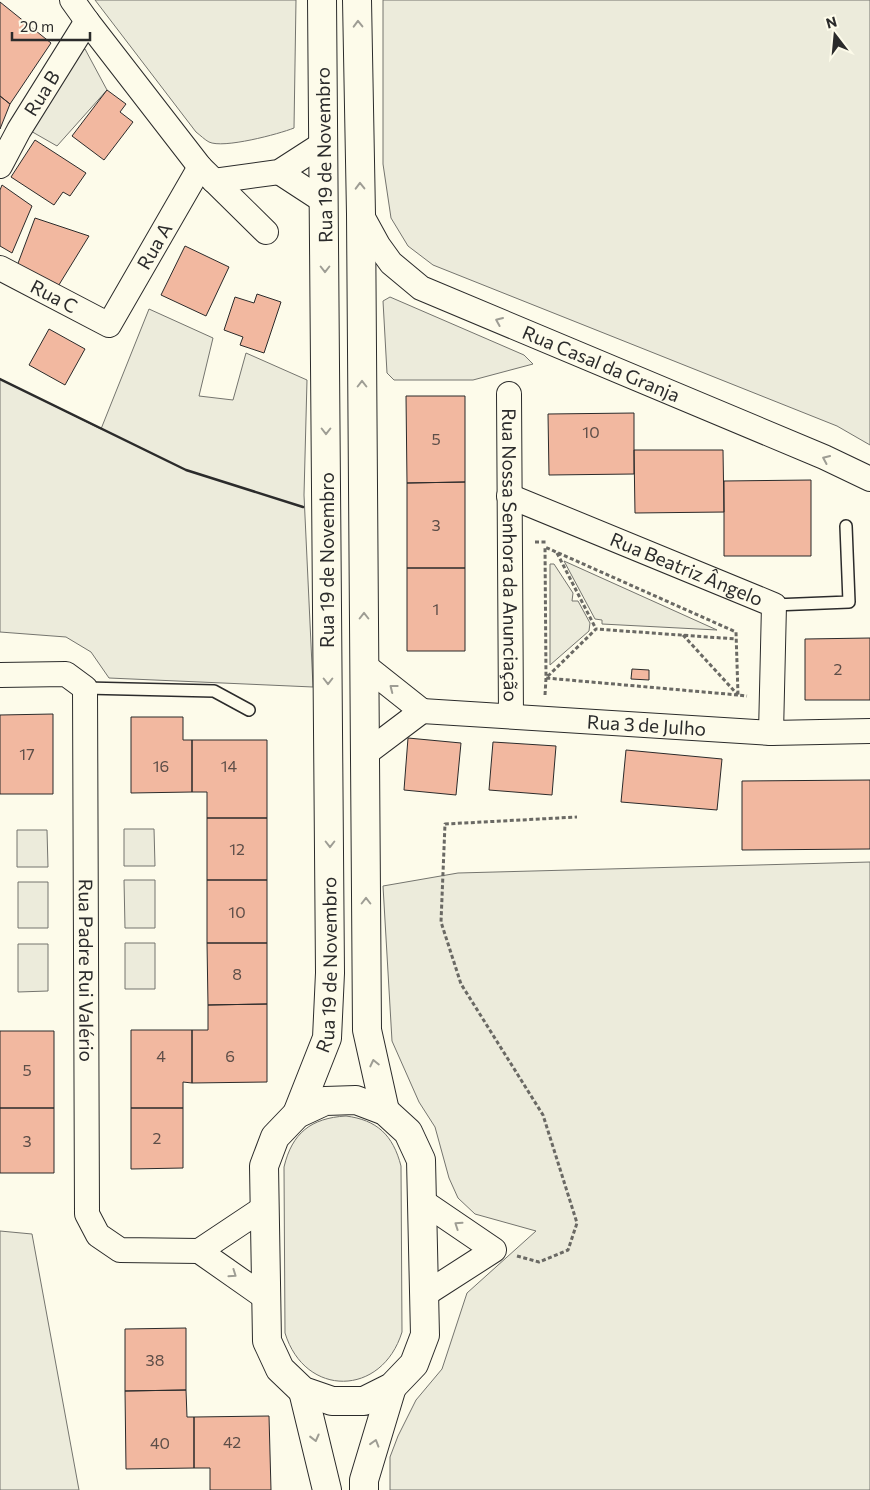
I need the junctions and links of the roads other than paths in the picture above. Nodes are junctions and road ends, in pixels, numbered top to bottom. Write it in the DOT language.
graph roads {
  1 [pos="72,0"];
  2 [pos="322,0"];
  3 [pos="357,0"];
  4 [pos="87,21"];
  5 [pos="324,142"];
  6 [pos="0,166"];
  7 [pos="279,172"];
  8 [pos="207,174"];
  9 [pos="325,202"];
  10 [pos="361,214"];
  11 [pos="266,232"];
  12 [pos="0,268"];
  13 [pos="109,325"];
  14 [pos="509,394"];
  15 [pos="870,479"];
  16 [pos="509,496"];
  17 [pos="846,526"];
  18 [pos="774,604"];
  19 [pos="364,665"];
  20 [pos="0,675"];
  21 [pos="85,688"];
  22 [pos="250,710"];
  23 [pos="422,711"];
  24 [pos="511,716"];
  25 [pos="870,731"];
  26 [pos="771,733"];
  27 [pos="365,754"];
  28 [pos="385,1110"];
  29 [pos="296,1114"];
  30 [pos="422,1201"];
  31 [pos="265,1207"];
  32 [pos="199,1251"];
  33 [pos="424,1296"];
  34 [pos="266,1298"];
  35 [pos="392,1388"];
  36 [pos="303,1390"];
  37 [pos="327,1490"];
  38 [pos="364,1490"];
  1 -- 4 [label="street"];
  2 -- 5 [label="street, Rua 19 de Novembro"];
  10 -- 3 [label="street, Rua 19 de Novembro, one-way"];
  4 -- 6 [label="street, Rua B"];
  4 -- 8 [label="street"];
  5 -- 7 [label="street"];
  5 -- 9 [label="street, Rua 19 de Novembro"];
  7 -- 8 [label="street"];
  7 -- 9 [label="street"];
  8 -- 11 [label="street"];
  8 -- 13 [label="street, Rua A"];
  9 -- 29 [label="street, Rua 19 de Novembro, one-way"];
  15 -- 10 [label="street, Rua Casal da Granja, one-way"];
  19 -- 10 [label="street, Rua 19 de Novembro, one-way"];
  12 -- 13 [label="street, Rua C"];
  14 -- 16 [label="street, Rua Nossa Senhora da Anunciação"];
  16 -- 18 [label="street, Rua Beatriz Ângelo"];
  16 -- 24 [label="street, Rua Nossa Senhora da Anunciação"];
  17 -- 18 [label="lane"];
  18 -- 26 [label="street, Rua Beatriz Ângelo"];
  23 -- 19 [label="street, one-way"];
  19 -- 27 [label="street, Rua 19 de Novembro"];
  20 -- 21 [label="street"];
  21 -- 22 [label="lane"];
  21 -- 32 [label="street, Rua Padre Rui Valério"];
  23 -- 24 [label="street, Rua 3 de Julho"];
  23 -- 27 [label="street"];
  24 -- 26 [label="street, Rua 3 de Julho"];
  25 -- 26 [label="street, Rua 3 de Julho"];
  28 -- 27 [label="street, Rua 19 de Novembro, one-way"];
  28 -- 29 [label="street, Rua 19 de Novembro"];
  28 -- 30 [label="street, Rua 19 de Novembro"];
  29 -- 31 [label="street, Rua 19 de Novembro"];
  30 -- 33 [label="street, Rua 19 de Novembro"];
  33 -- 30 [label="street, one-way"];
  31 -- 32 [label="street"];
  31 -- 34 [label="street, Rua 19 de Novembro"];
  32 -- 34 [label="street, one-way"];
  33 -- 35 [label="street, Rua 19 de Novembro"];
  34 -- 36 [label="street, Rua 19 de Novembro"];
  35 -- 36 [label="street, Rua 19 de Novembro"];
  38 -- 35 [label="street, Rua 19 de Novembro, one-way"];
  36 -- 37 [label="street, one-way"];
}
